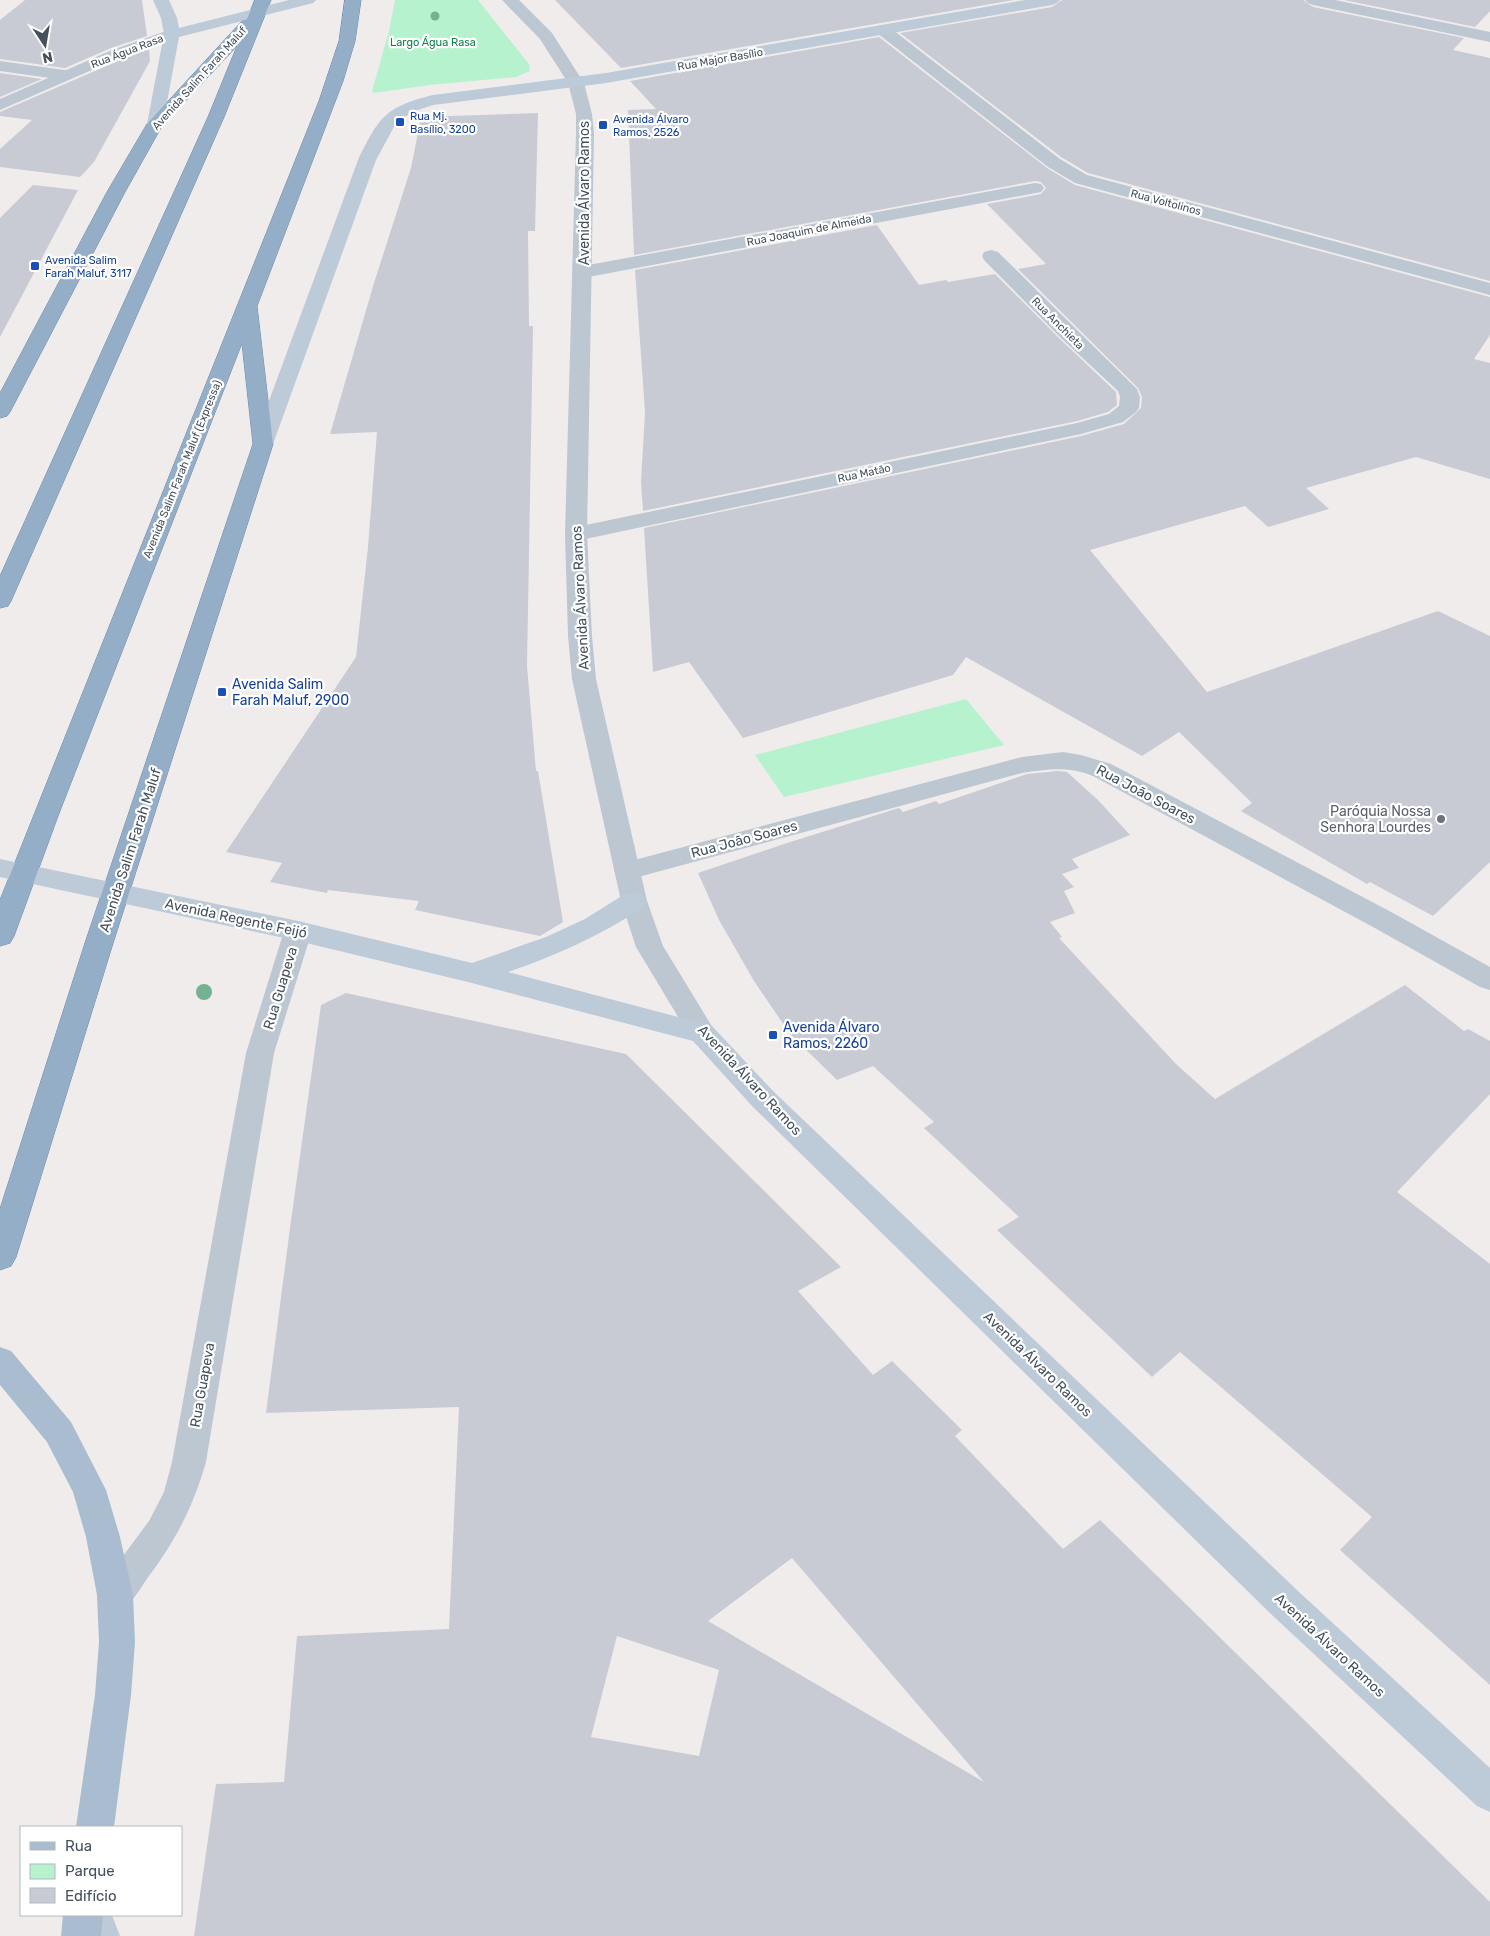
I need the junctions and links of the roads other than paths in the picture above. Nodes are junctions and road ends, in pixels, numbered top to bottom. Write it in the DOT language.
graph roads {
  1 [pos="161,0"];
  2 [pos="308,0"];
  3 [pos="353,0"];
  4 [pos="510,0"];
  5 [pos="1052,0"];
  6 [pos="1314,0"];
  7 [pos="261,6"];
  8 [pos="883,30"];
  9 [pos="172,34"];
  10 [pos="1490,38"];
  11 [pos="0,66"];
  12 [pos="64,75"];
  13 [pos="576,83"];
  14 [pos="0,105"];
  15 [pos="391,117"];
  16 [pos="155,124"];
  17 [pos="1035,188"];
  18 [pos="991,256"];
  19 [pos="584,272"];
  20 [pos="1490,289"];
  21 [pos="248,303"];
  22 [pos="1127,389"];
  23 [pos="0,412"];
  24 [pos="263,444"];
  25 [pos="576,534"];
  26 [pos="0,601"];
  27 [pos="11,870"];
  28 [pos="627,871"];
  29 [pos="116,892"];
  30 [pos="634,901"];
  31 [pos="298,931"];
  32 [pos="0,936"];
  33 [pos="472,973"];
  34 [pos="1490,980"];
  35 [pos="702,1033"];
  36 [pos="0,1257"];
  37 [pos="0,1361"];
  38 [pos="115,1595"];
  39 [pos="1490,1793"];
  40 [pos="95,1826"];
  41 [pos="83,1916"];
  42 [pos="92,1916"];
  43 [pos="81,1936"];
  44 [pos="100,1936"];
  1 -- 9 [label="main road"];
  2 -- 7 [label="main road"];
  3 -- 21 [label="highway, Avenida Salim Farah Maluf (Expressa)"];
  4 -- 13 [label="street, Avenida Álvaro Ramos"];
  5 -- 8 [label="main road, Rua Major Basílio"];
  6 -- 10 [label="street"];
  7 -- 9 [label="main road"];
  7 -- 16 [label="highway, Avenida Salim Farah Maluf"];
  7 -- 26 [label="highway"];
  8 -- 13 [label="main road, Rua Major Basílio"];
  8 -- 20 [label="street, Rua Voltolinos"];
  9 -- 12 [label="street, Rua Água Rasa"];
  9 -- 16 [label="main road"];
  11 -- 12 [label="street"];
  12 -- 14 [label="street, Rua Água Rasa"];
  13 -- 15 [label="main road, Rua Major Basílio"];
  13 -- 19 [label="street, Avenida Álvaro Ramos"];
  15 -- 24 [label="main road, Avenida Salim Farah Maluf"];
  16 -- 23 [label="highway, Avenida Salim Farah Maluf"];
  17 -- 19 [label="street, Rua Joaquim de Almeida"];
  18 -- 22 [label="street, Rua Anchieta"];
  19 -- 25 [label="street, Avenida Álvaro Ramos"];
  21 -- 24 [label="highway, Avenida Salim Farah Maluf"];
  21 -- 27 [label="highway, Avenida Salim Farah Maluf (Expressa)"];
  22 -- 25 [label="street, Rua Matão"];
  24 -- 29 [label="highway, Avenida Salim Farah Maluf"];
  25 -- 28 [label="street, Avenida Álvaro Ramos"];
  27 -- 29 [label="main road, Avenida Regente Feijó"];
  27 -- 32 [label="highway, Avenida Salim Farah Maluf (Expressa)"];
  28 -- 30 [label="street, Avenida Álvaro Ramos"];
  28 -- 34 [label="street, Rua João Soares"];
  29 -- 31 [label="main road, Avenida Regente Feijó"];
  29 -- 36 [label="highway, Avenida Salim Farah Maluf"];
  30 -- 33 [label="main road"];
  30 -- 35 [label="street, Avenida Álvaro Ramos"];
  31 -- 33 [label="main road, Avenida Regente Feijó"];
  31 -- 38 [label="street, Rua Guapeva"];
  33 -- 35 [label="main road, Avenida Regente Feijó"];
  35 -- 39 [label="main road, Avenida Álvaro Ramos"];
  37 -- 38 [label="main road"];
  38 -- 40 [label="main road"];
  41 -- 43 [label="main road"];
  42 -- 44 [label="main road"];
}
